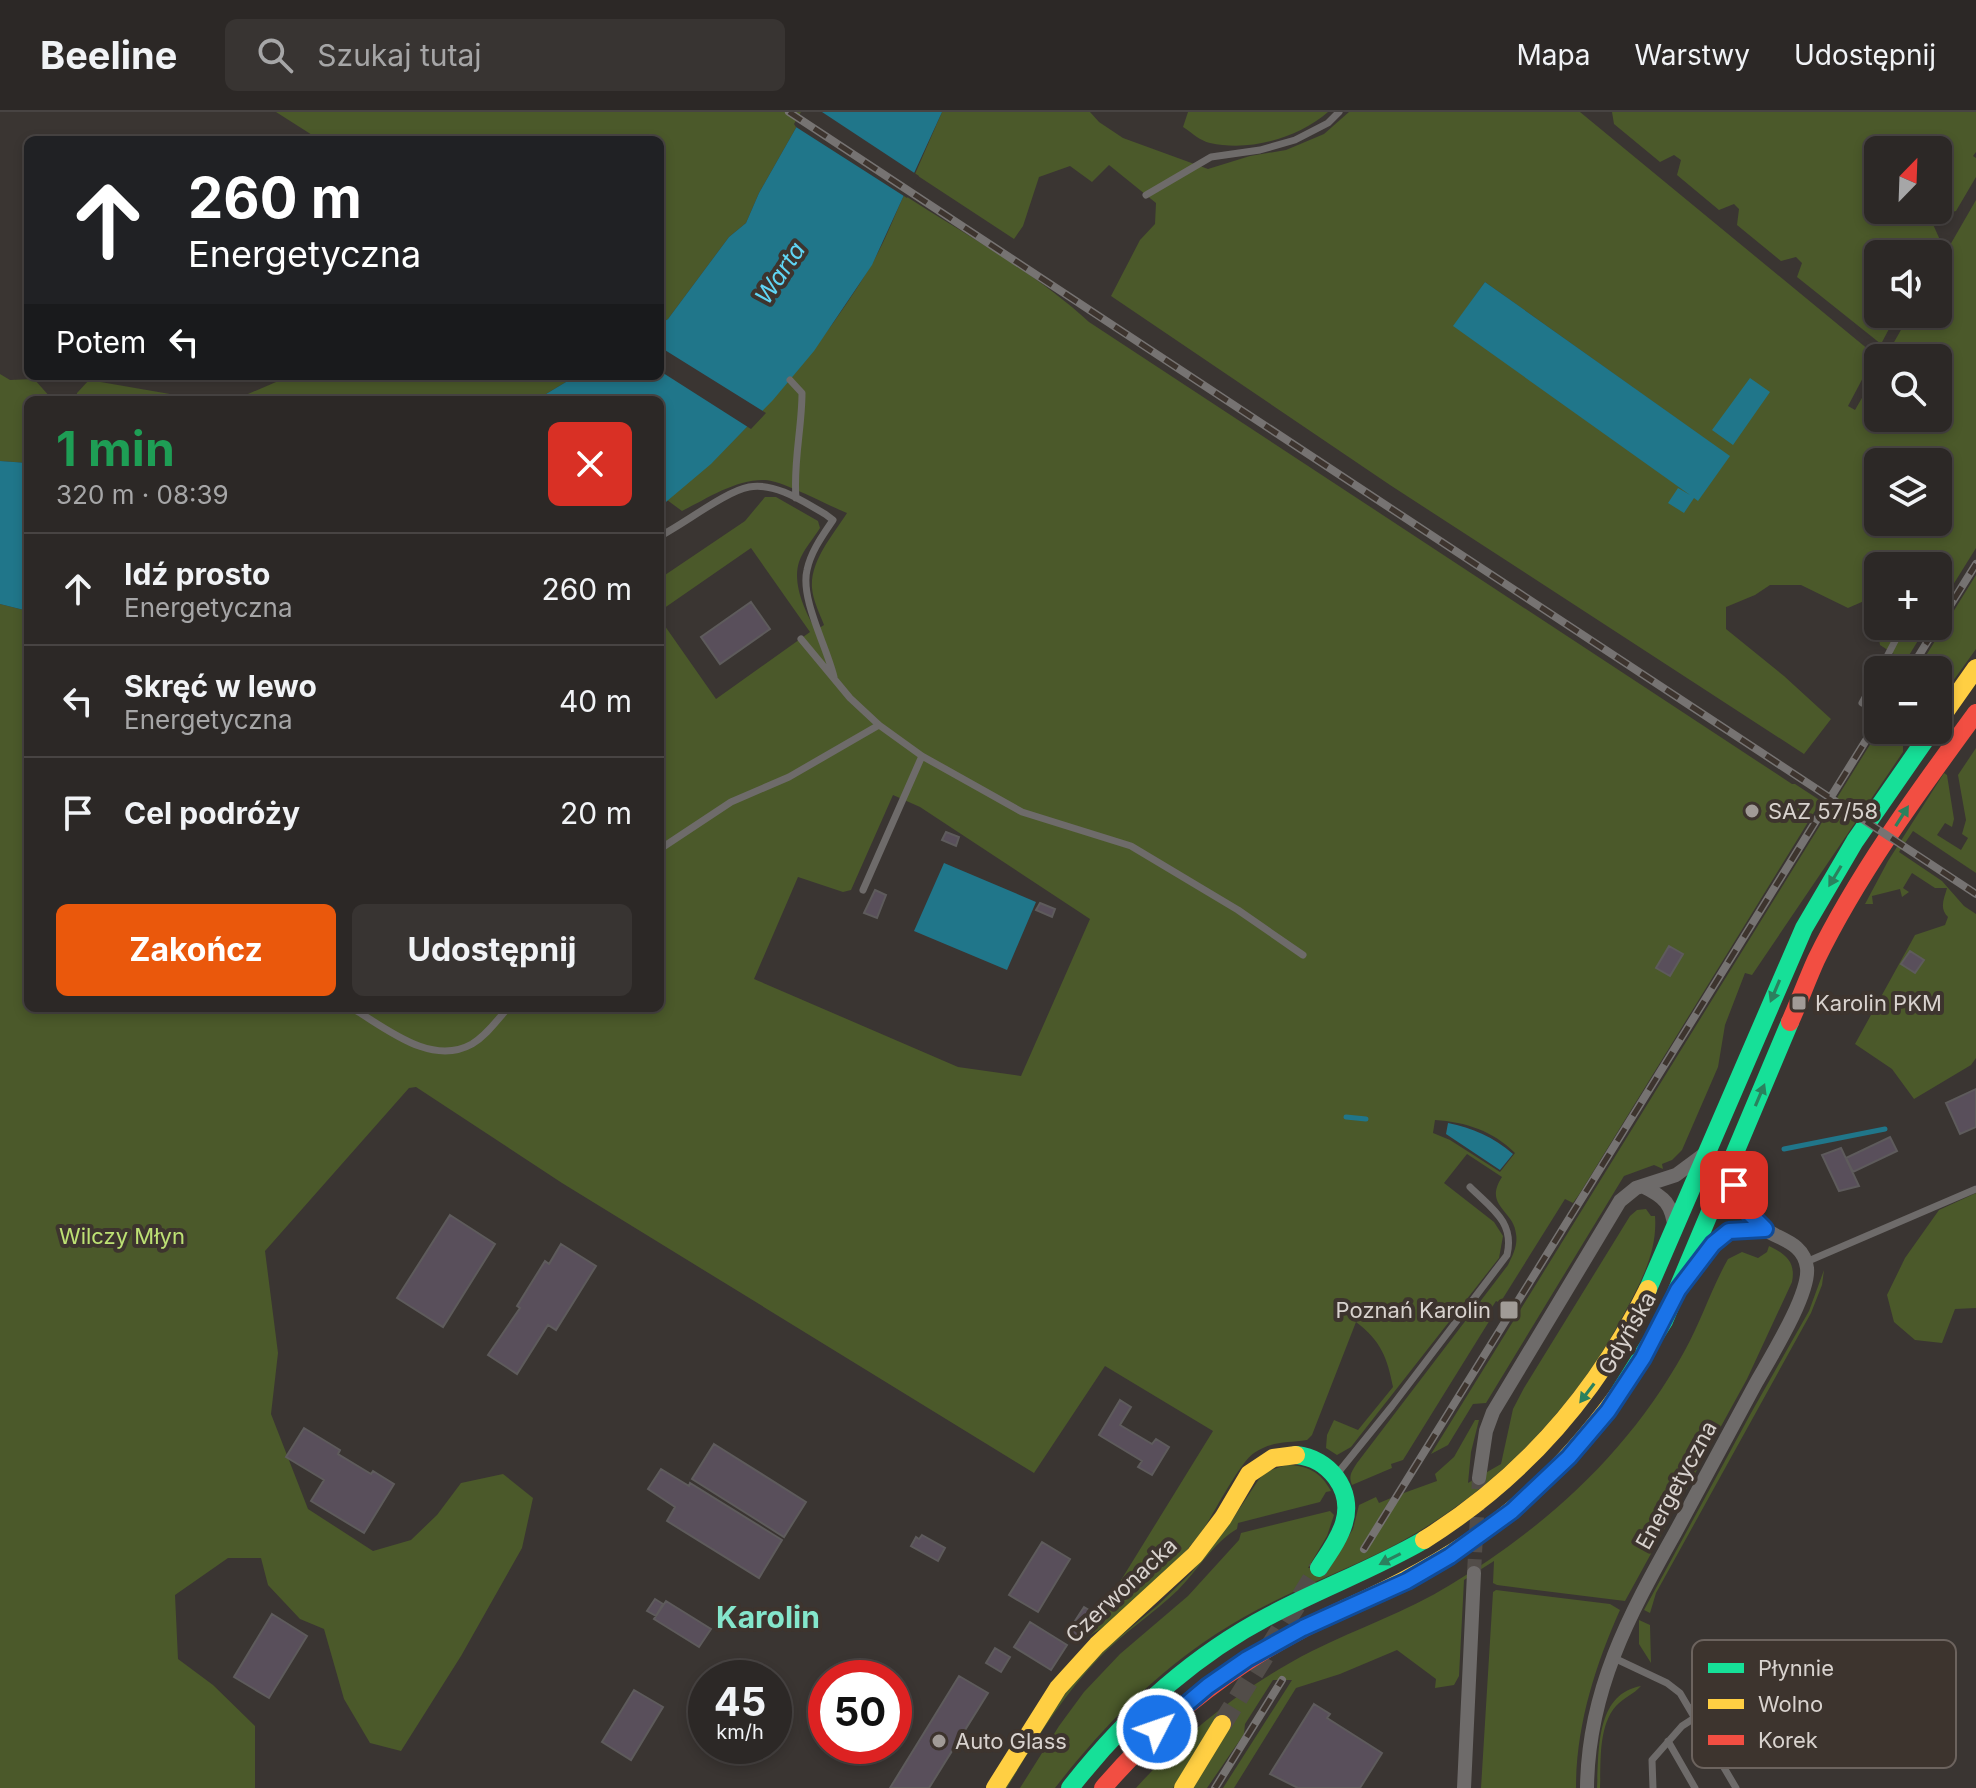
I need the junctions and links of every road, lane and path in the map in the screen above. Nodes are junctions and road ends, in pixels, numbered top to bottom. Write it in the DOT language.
graph roads {
  1 [pos="1339,112"];
  2 [pos="1146,195"];
  3 [pos="790,380"];
  4 [pos="796,498"];
  5 [pos="664,534"];
  6 [pos="801,639"];
  7 [pos="1895,641"];
  8 [pos="1887,656"];
  9 [pos="1976,668"];
  10 [pos="834,677"];
  11 [pos="1864,699"];
  12 [pos="1952,702"];
  13 [pos="1862,703"];
  14 [pos="1976,713"];
  15 [pos="879,725"];
  16 [pos="1922,744"];
  17 [pos="922,756"];
  18 [pos="664,846"];
  19 [pos="863,890"];
  20 [pos="1303,955"];
  21 [pos="359,1012"];
  22 [pos="504,1012"];
  23 [pos="1709,1151"];
  24 [pos="1730,1167"];
  25 [pos="1642,1186"];
  26 [pos="1470,1187"];
  27 [pos="1976,1189"];
  28 [pos="1765,1229"];
  29 [pos="1675,1230"];
  30 [pos="1806,1262"];
  31 [pos="1678,1290"];
  32 [pos="1335,1476"];
  33 [pos="1479,1478"];
  34 [pos="1319,1568"];
  35 [pos="1474,1573"];
  36 [pos="1612,1657"];
  37 [pos="1691,1708"];
  38 [pos="1692,1720"];
  39 [pos="1222,1724"];
  40 [pos="1668,1741"];
  41 [pos="1725,1768"];
  42 [pos="995,1788"];
  43 [pos="1070,1788"];
  44 [pos="1103,1788"];
  45 [pos="1183,1788"];
  46 [pos="1464,1788"];
  47 [pos="1587,1788"];
  48 [pos="1653,1788"];
  49 [pos="1695,1788"];
  50 [pos="1736,1788"];
  1 -- 2 [label="lane"];
  3 -- 4 [label="lane"];
  4 -- 5 [label="lane"];
  4 -- 10 [label="lane"];
  6 -- 10 [label="lane"];
  7 -- 8 [label="lane"];
  9 -- 12 [label="main road"];
  10 -- 15 [label="lane"];
  11 -- 13 [label="lane"];
  24 -- 14 [label="main road, Gdyńska, one-way"];
  15 -- 17 [label="lane"];
  15 -- 18 [label="lane"];
  16 -- 23 [label="main road, Gdyńska, one-way"];
  17 -- 19 [label="lane"];
  17 -- 20 [label="lane"];
  21 -- 22 [label="lane"];
  23 -- 25 [label="street"];
  23 -- 29 [label="main road, Gdyńska"];
  24 -- 28 [label="street"];
  24 -- 31 [label="main road, Gdyńska"];
  25 -- 29 [label="street"];
  25 -- 33 [label="street"];
  26 -- 32 [label="lane"];
  27 -- 30 [label="lane"];
  28 -- 30 [label="street"];
  28 -- 31 [label="street"];
  29 -- 43 [label="main road, Gdyńska, one-way"];
  30 -- 36 [label="street, Energetyczna"];
  31 -- 44 [label="main road, Gdyńska"];
  32 -- 34 [label="main road"];
  32 -- 42 [label="main road, Czerwonacka"];
  35 -- 46 [label="street"];
  36 -- 37 [label="lane"];
  36 -- 47 [label="street, Energetyczna"];
  38 -- 40 [label="lane"];
  39 -- 45 [label="main road"];
  40 -- 48 [label="lane"];
  40 -- 49 [label="lane"];
  41 -- 50 [label="lane"];
}
